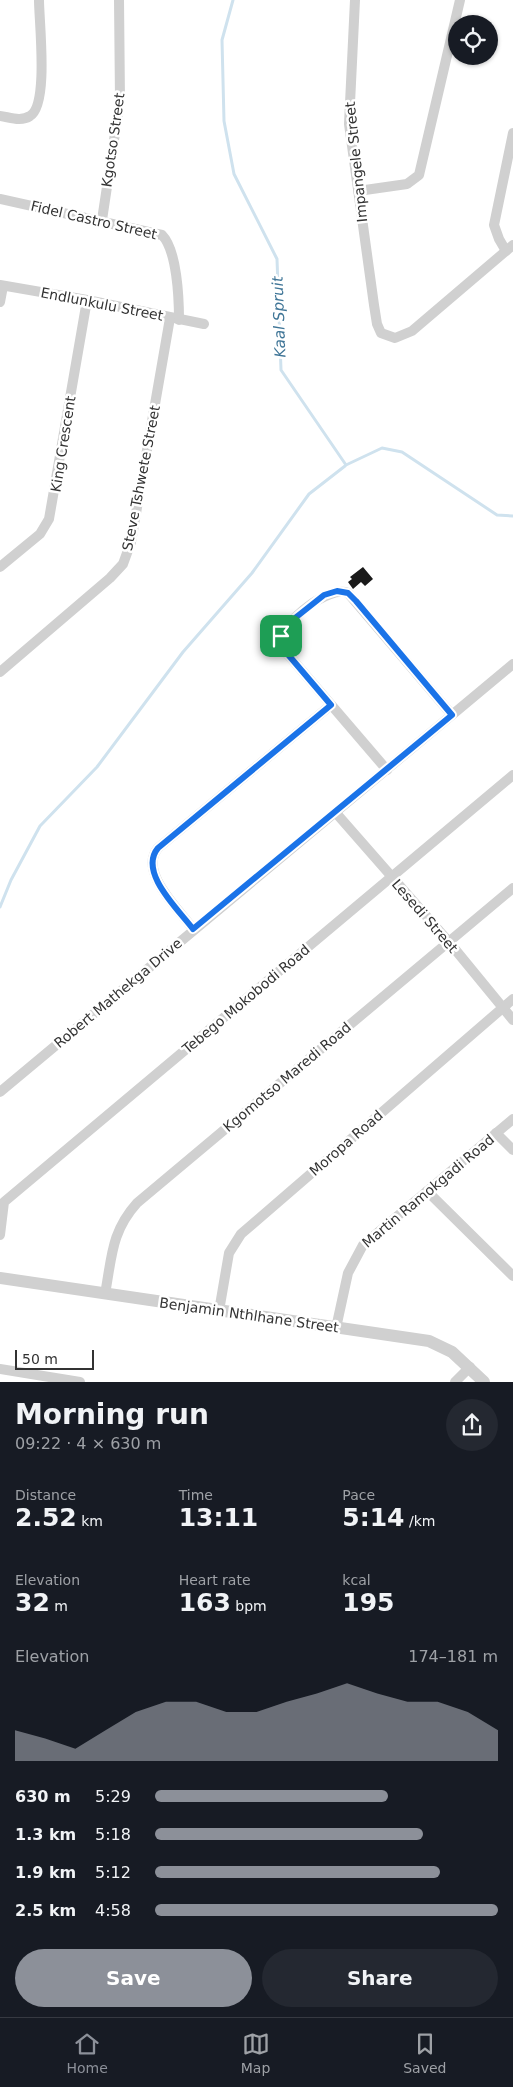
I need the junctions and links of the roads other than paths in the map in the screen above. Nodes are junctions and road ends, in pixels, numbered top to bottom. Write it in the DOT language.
graph roads {
  1 [pos="38,0"];
  2 [pos="119,0"];
  3 [pos="355,0"];
  4 [pos="460,0"];
  5 [pos="0,116"];
  6 [pos="513,133"];
  7 [pos="358,192"];
  8 [pos="0,199"];
  9 [pos="102,220"];
  10 [pos="509,248"];
  11 [pos="1,286"];
  12 [pos="87,300"];
  13 [pos="0,302"];
  14 [pos="174,319"];
  15 [pos="204,324"];
  16 [pos="0,567"];
  17 [pos="513,664"];
  18 [pos="0,672"];
  19 [pos="331,705"];
  20 [pos="452,715"];
  21 [pos="387,770"];
  22 [pos="513,775"];
  23 [pos="336,813"];
  24 [pos="392,878"];
  25 [pos="513,888"];
  26 [pos="193,929"];
  27 [pos="449,942"];
  28 [pos="513,999"];
  29 [pos="503,1008"];
  30 [pos="513,1020"];
  31 [pos="0,1092"];
  32 [pos="513,1119"];
  33 [pos="496,1133"];
  34 [pos="513,1150"];
  35 [pos="427,1191"];
  36 [pos="2,1198"];
  37 [pos="0,1234"];
  38 [pos="513,1276"];
  39 [pos="0,1278"];
  40 [pos="105,1294"];
  41 [pos="219,1311"];
  42 [pos="336,1328"];
  43 [pos="470,1367"];
  44 [pos="0,1370"];
  45 [pos="80,1382"];
  46 [pos="456,1382"];
  47 [pos="484,1382"];
  1 -- 5 [label="street"];
  2 -- 9 [label="street, Kgotso Street"];
  3 -- 7 [label="street, Impangele Street"];
  4 -- 7 [label="street"];
  6 -- 10 [label="street"];
  7 -- 10 [label="street, Impangele Street"];
  8 -- 9 [label="street, Fidel Castro Street"];
  9 -- 14 [label="street, Fidel Castro Street"];
  11 -- 12 [label="street, Endlunkulu Street"];
  11 -- 13 [label="street"];
  12 -- 14 [label="street, Endlunkulu Street"];
  12 -- 16 [label="street, King Crescent"];
  14 -- 15 [label="street, Endlunkulu Street"];
  14 -- 18 [label="street, Steve Tshwete Street"];
  17 -- 20 [label="street, Robert Mathekga Drive"];
  19 -- 20 [label="street"];
  19 -- 21 [label="street"];
  19 -- 26 [label="street"];
  20 -- 21 [label="street, Robert Mathekga Drive"];
  21 -- 23 [label="street, Robert Mathekga Drive"];
  22 -- 24 [label="street, Tebego Mokobodi Road"];
  23 -- 24 [label="street, Lesedi Street"];
  23 -- 26 [label="street, Robert Mathekga Drive"];
  24 -- 27 [label="street, Lesedi Street"];
  24 -- 36 [label="street, Tebego Mokobodi Road"];
  25 -- 27 [label="street, Kgomotso Maredi Road"];
  26 -- 31 [label="street, Robert Mathekga Drive"];
  27 -- 29 [label="street, Lesedi Street"];
  27 -- 40 [label="street, Kgomotso Maredi Road"];
  28 -- 29 [label="street, Moropa Road"];
  29 -- 30 [label="street, Lesedi Street"];
  29 -- 41 [label="street, Moropa Road"];
  32 -- 33 [label="street, Martin Ramokgadi Road"];
  33 -- 34 [label="street"];
  33 -- 35 [label="street, Martin Ramokgadi Road"];
  35 -- 38 [label="street"];
  35 -- 42 [label="street, Martin Ramokgadi Road"];
  36 -- 37 [label="street, Tebego Mokobodi Road"];
  39 -- 40 [label="street, Benjamin Nthlhane Street"];
  40 -- 41 [label="street, Benjamin Nthlhane Street"];
  41 -- 42 [label="street, Benjamin Nthlhane Street"];
  42 -- 43 [label="street, Benjamin Nthlhane Street"];
  43 -- 46 [label="street"];
  43 -- 47 [label="street, Benjamin Nthlhane Street"];
  44 -- 45 [label="street"];
}
